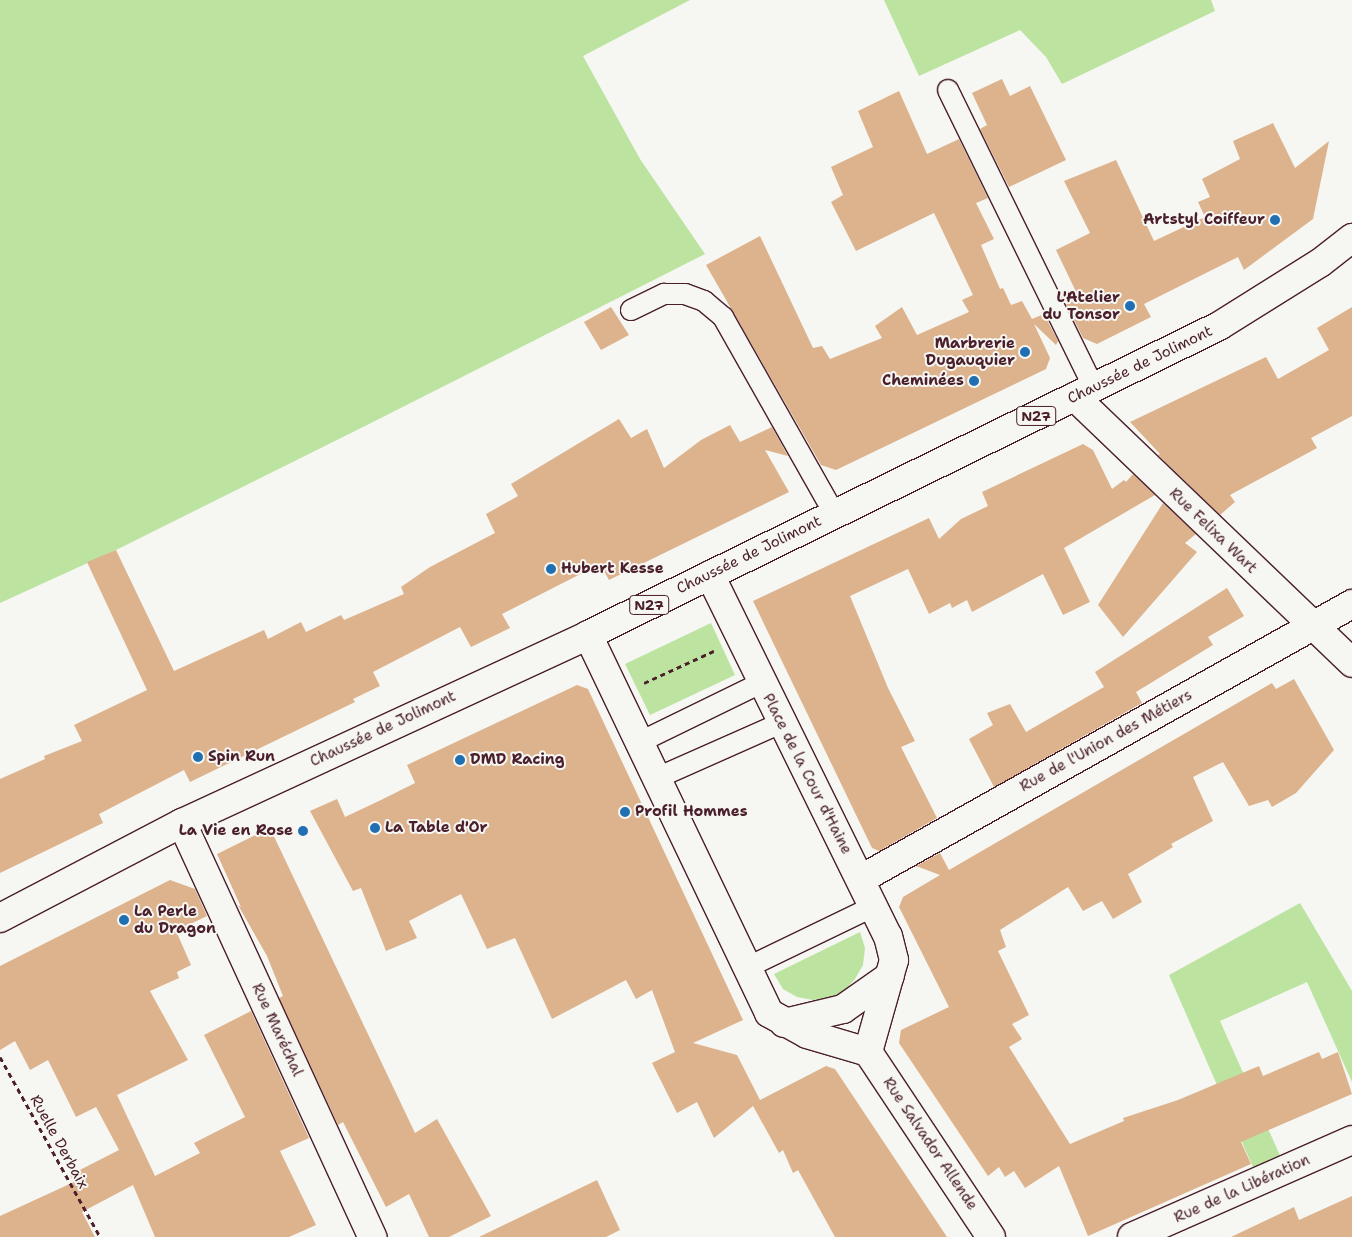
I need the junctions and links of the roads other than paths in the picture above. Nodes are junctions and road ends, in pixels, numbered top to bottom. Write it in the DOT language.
graph roads {
  1 [pos="948,90"];
  2 [pos="1352,238"];
  3 [pos="631,310"];
  4 [pos="1084,393"];
  5 [pos="834,513"];
  6 [pos="710,576"];
  7 [pos="1352,604"];
  8 [pos="1311,626"];
  9 [pos="588,635"];
  10 [pos="1352,663"];
  11 [pos="761,683"];
  12 [pos="780,723"];
  13 [pos="640,742"];
  14 [pos="657,778"];
  15 [pos="182,823"];
  16 [pos="861,879"];
  17 [pos="874,906"];
  18 [pos="0,918"];
  19 [pos="746,968"];
  20 [pos="890,976"];
  21 [pos="784,1023"];
  22 [pos="868,1052"];
  23 [pos="1352,1140"];
  24 [pos="372,1237"];
  25 [pos="991,1237"];
  26 [pos="1132,1237"];
  1 -- 4 [label="lane"];
  2 -- 4 [label="street, Chaussée de Jolimont / N27"];
  3 -- 5 [label="lane"];
  4 -- 5 [label="street, Chaussée de Jolimont / N27"];
  4 -- 8 [label="street, Rue Felixa Wart"];
  5 -- 6 [label="street, Chaussée de Jolimont / N27"];
  6 -- 9 [label="street, Chaussée de Jolimont / N27"];
  6 -- 11 [label="street, Place de la Cour d'Haine"];
  7 -- 8 [label="street, Rue de l'Union des Métiers"];
  8 -- 10 [label="street, Rue Felixa Wart"];
  8 -- 16 [label="street, Rue de l'Union des Métiers"];
  9 -- 13 [label="street"];
  9 -- 15 [label="street, Chaussée de Jolimont / N27"];
  11 -- 12 [label="street, Place de la Cour d'Haine"];
  11 -- 13 [label="lane"];
  12 -- 14 [label="lane"];
  12 -- 16 [label="street, Place de la Cour d'Haine"];
  13 -- 14 [label="street"];
  14 -- 19 [label="street"];
  15 -- 18 [label="street, Chaussée de Jolimont / N27"];
  15 -- 24 [label="street, Rue Maréchal"];
  16 -- 17 [label="street, Place de la Cour d'Haine"];
  17 -- 19 [label="lane"];
  17 -- 20 [label="street, Place de la Cour d'Haine"];
  19 -- 21 [label="street"];
  20 -- 21 [label="street"];
  20 -- 22 [label="street, Place de la Cour d'Haine"];
  21 -- 22 [label="street"];
  22 -- 25 [label="street, Rue Salvador Allende"];
  23 -- 26 [label="street, Rue de la Libération"];
}
